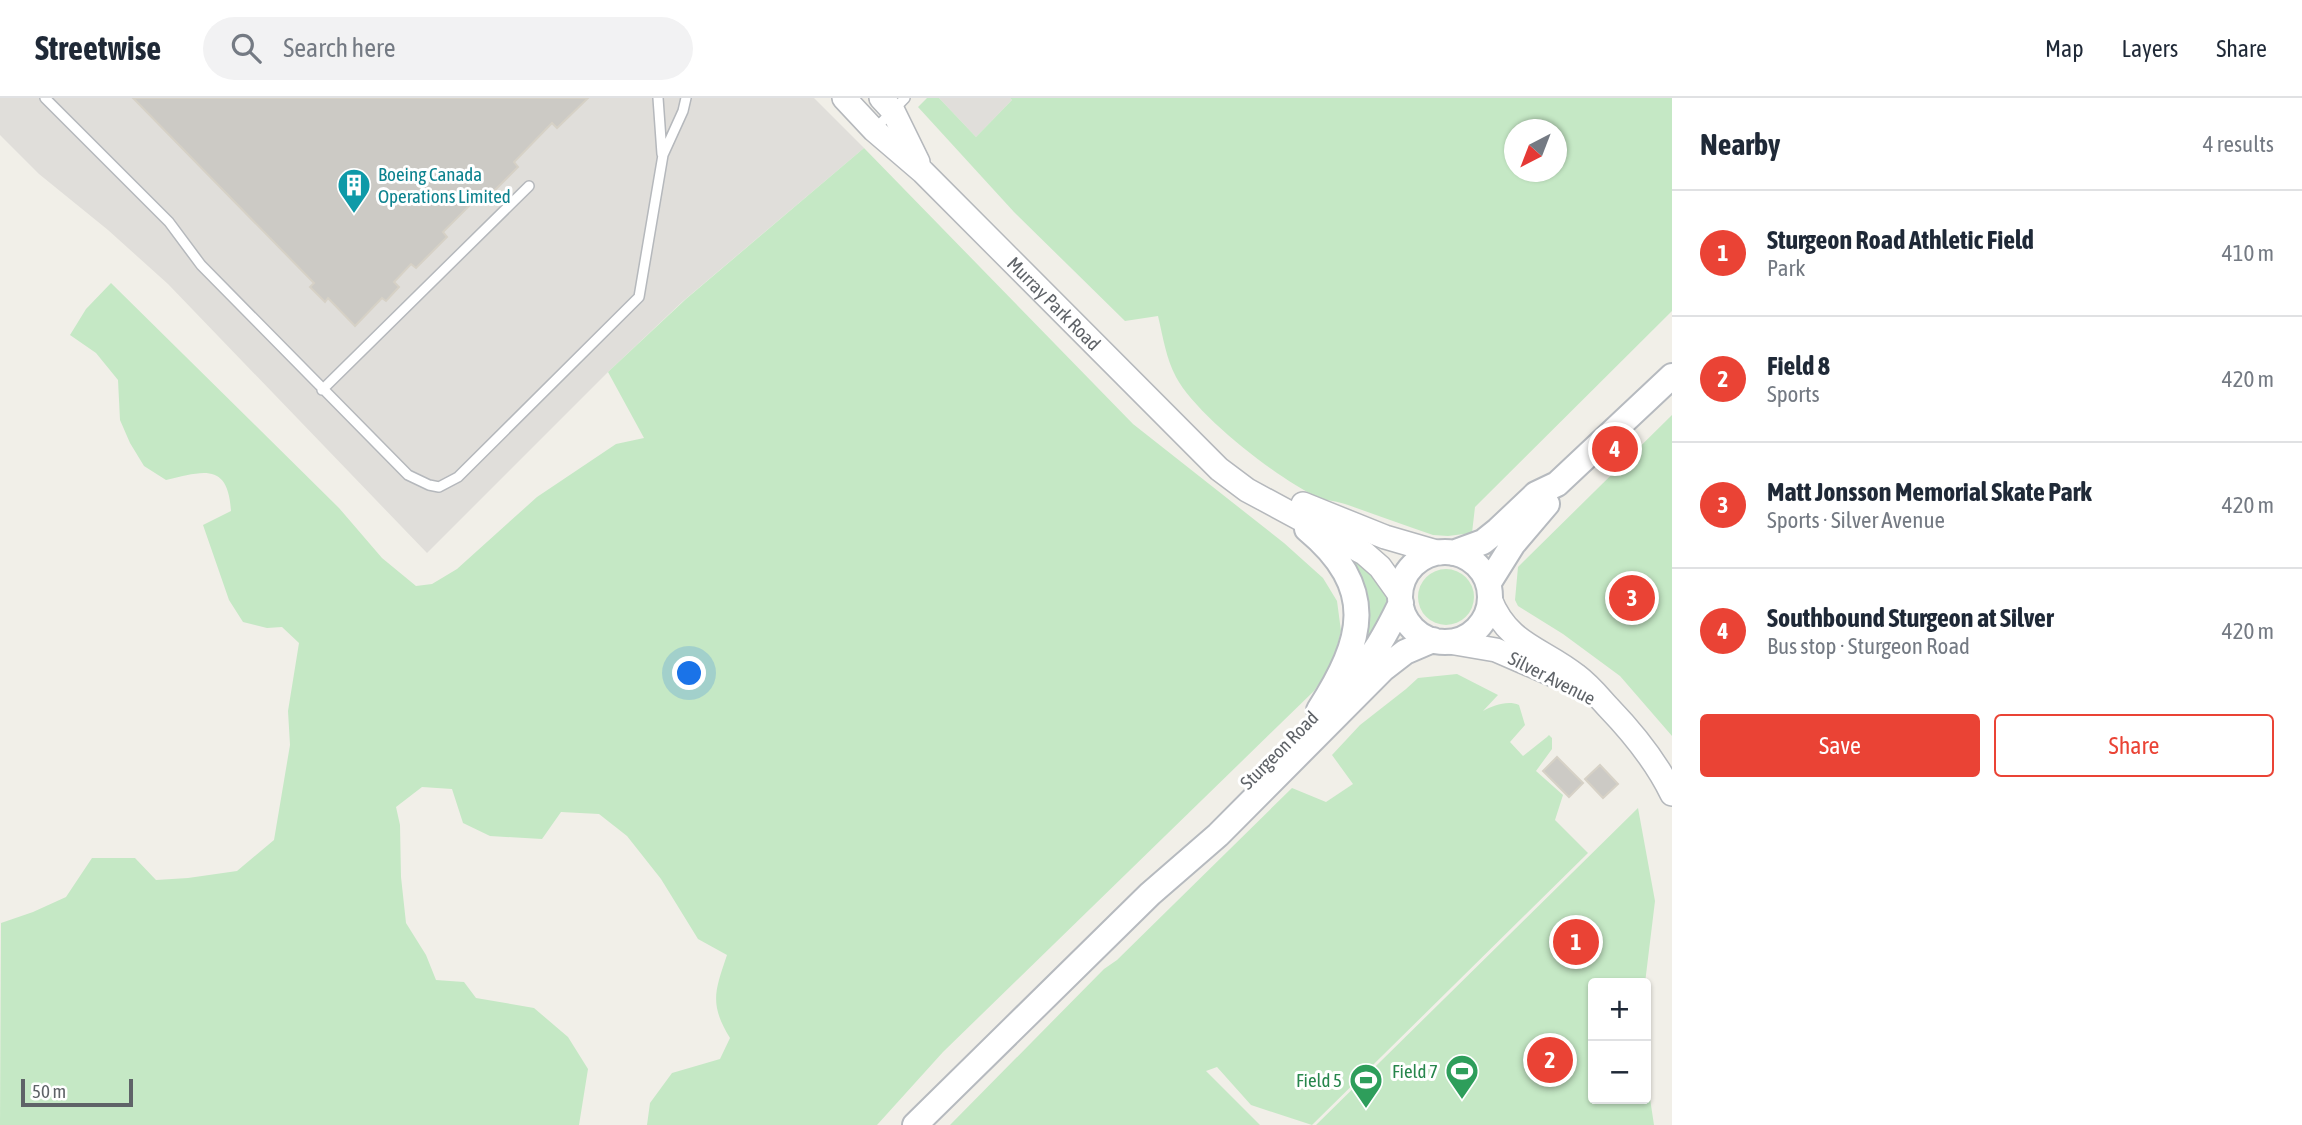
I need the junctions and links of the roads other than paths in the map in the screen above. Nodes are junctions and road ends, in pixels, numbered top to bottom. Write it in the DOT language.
graph roads {
  1 [pos="45,98"];
  2 [pos="658,98"];
  3 [pos="686,98"];
  4 [pos="844,98"];
  5 [pos="893,102"];
  6 [pos="874,130"];
  7 [pos="663,155"];
  8 [pos="923,172"];
  9 [pos="529,186"];
  10 [pos="1672,376"];
  11 [pos="322,390"];
  12 [pos="1185,436"];
  13 [pos="1557,484"];
  14 [pos="1283,509"];
  15 [pos="1307,529"];
  16 [pos="1447,553"];
  17 [pos="1489,591"];
  18 [pos="1401,598"];
  19 [pos="1441,641"];
  20 [pos="1319,709"];
  21 [pos="1612,710"];
  22 [pos="1672,794"];
  23 [pos="1150,894"];
  24 [pos="915,1125"];
  1 -- 11 [label="lane"];
  2 -- 7 [label="lane"];
  3 -- 7 [label="lane"];
  4 -- 6 [label="street, Murray Park Road"];
  5 -- 6 [label="lane"];
  5 -- 8 [label="street, Murray Park Road"];
  6 -- 8 [label="street, Murray Park Road"];
  7 -- 11 [label="lane"];
  8 -- 12 [label="street, Murray Park Road"];
  9 -- 11 [label="lane"];
  10 -- 13 [label="main road"];
  12 -- 14 [label="street, Murray Park Road"];
  12 -- 16 [label="street, Murray Park Road"];
  13 -- 16 [label="main road"];
  13 -- 17 [label="main road"];
  14 -- 15 [label="street"];
  14 -- 18 [label="street, Murray Park Road"];
  15 -- 20 [label="main road"];
  16 -- 17 [label="main road"];
  16 -- 18 [label="main road"];
  17 -- 19 [label="main road"];
  17 -- 21 [label="street, Silver Avenue"];
  18 -- 19 [label="main road"];
  18 -- 20 [label="main road, Sturgeon Road"];
  19 -- 21 [label="street, Silver Avenue"];
  19 -- 23 [label="main road, Sturgeon Road"];
  20 -- 23 [label="main road, Sturgeon Road"];
  21 -- 22 [label="street, Silver Avenue"];
  23 -- 24 [label="main road, Sturgeon Road"];
}
